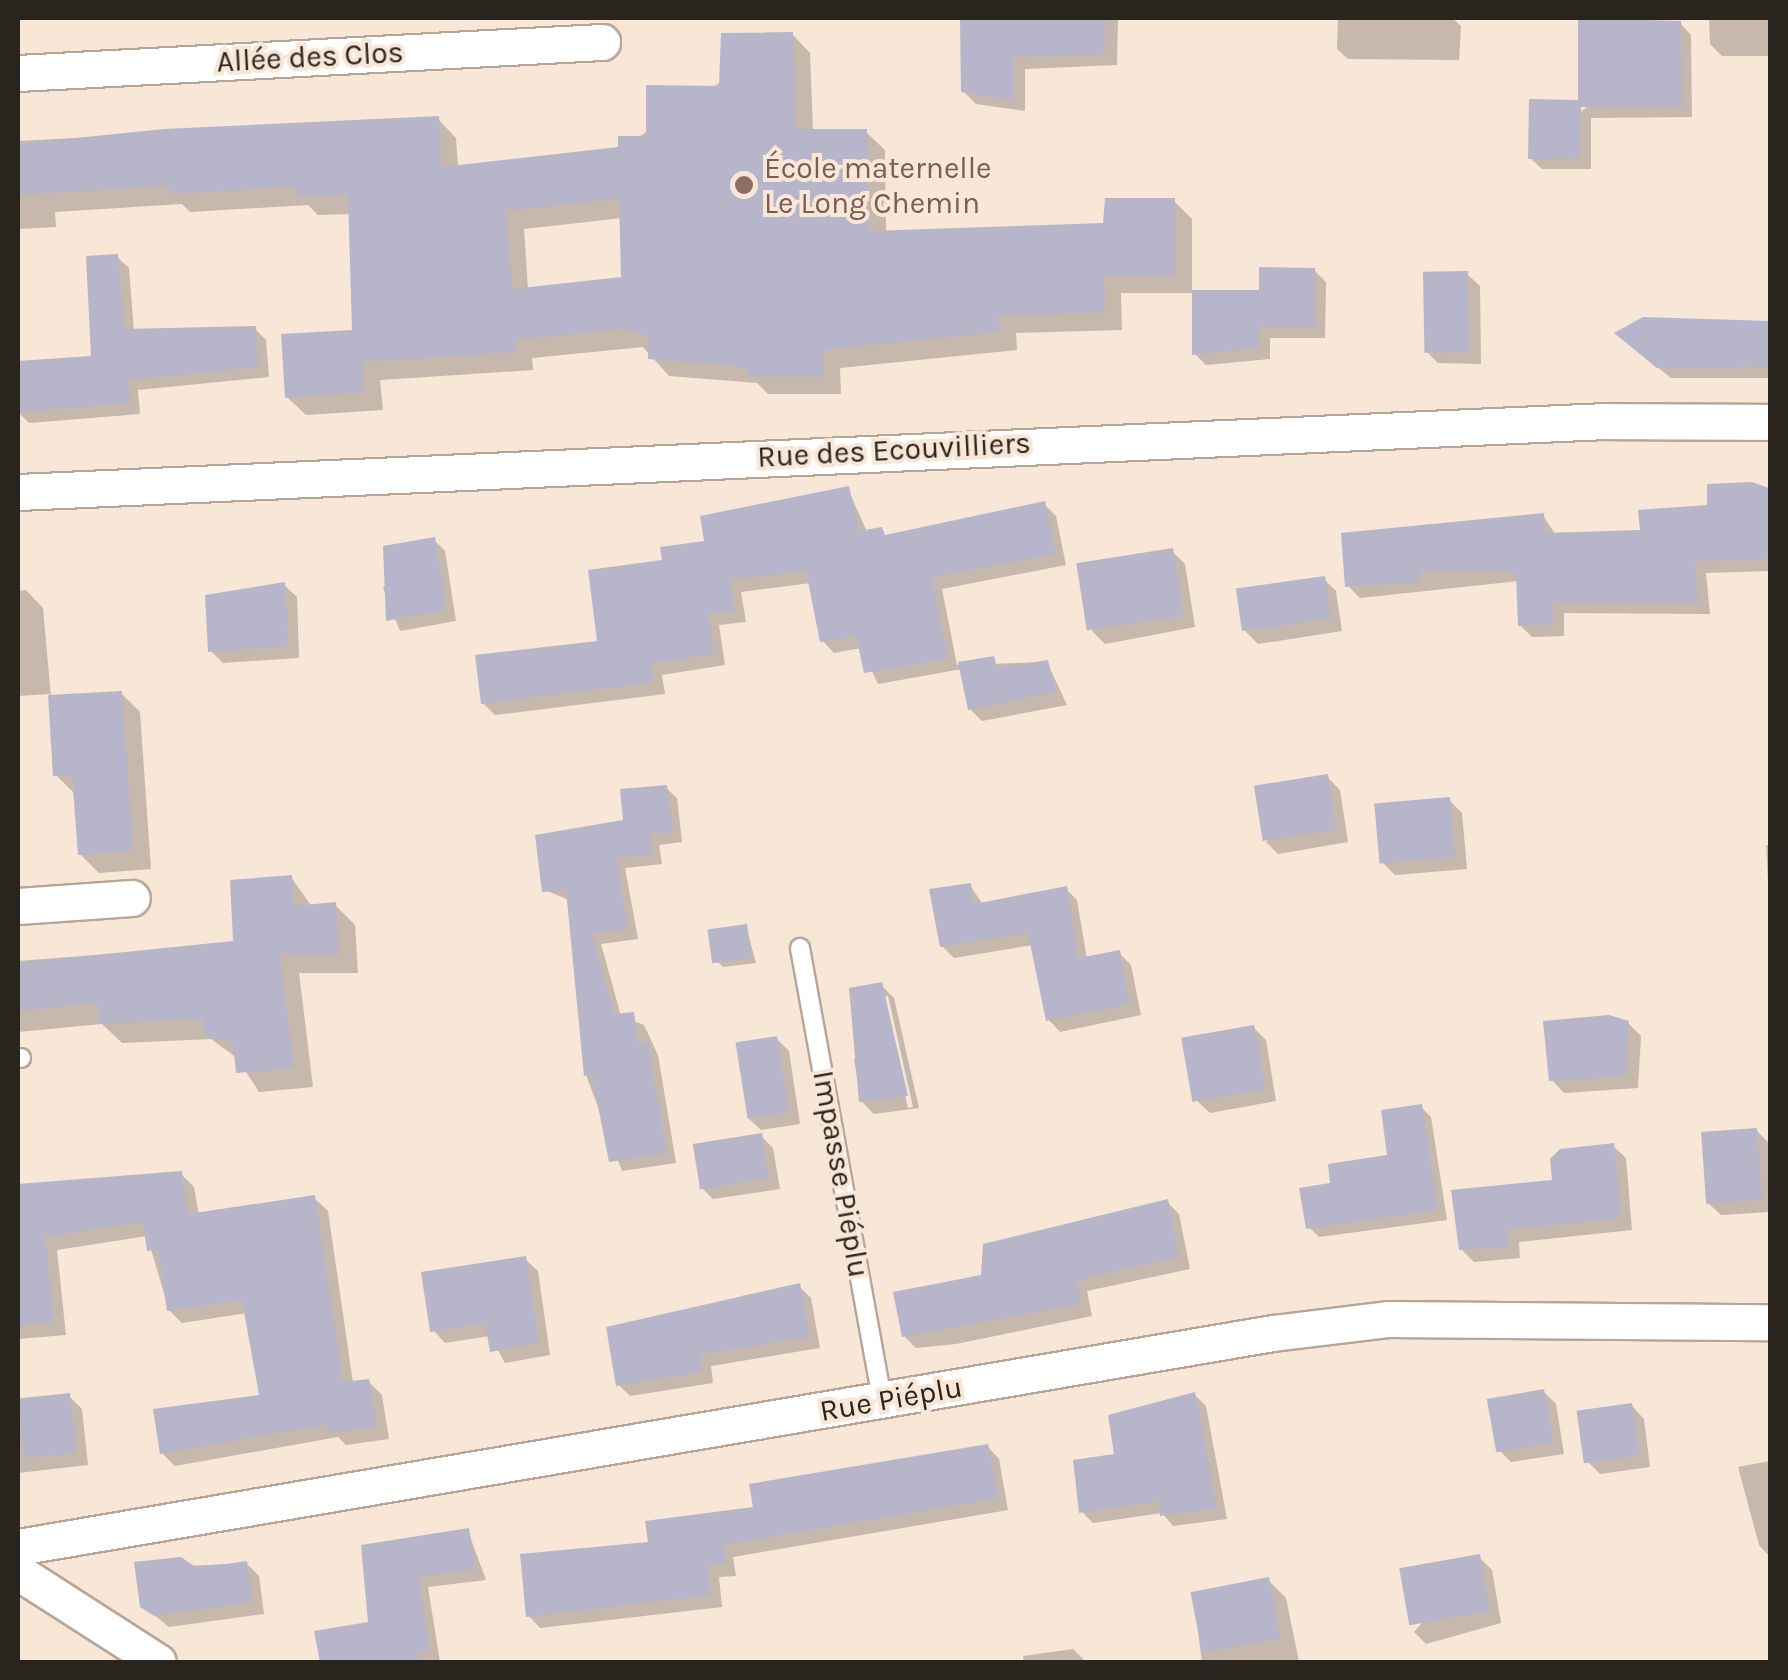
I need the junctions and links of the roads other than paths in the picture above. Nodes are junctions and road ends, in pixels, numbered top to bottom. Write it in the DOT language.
graph roads {
  1 [pos="602,42"];
  2 [pos="18,73"];
  3 [pos="1770,422"];
  4 [pos="18,492"];
  5 [pos="132,898"];
  6 [pos="18,906"];
  7 [pos="800,948"];
  8 [pos="1770,1322"];
  9 [pos="882,1400"];
  10 [pos="18,1548"];
  11 [pos="18,1572"];
  12 [pos="158,1662"];
  1 -- 2 [label="street, Allée des Clos"];
  3 -- 4 [label="street, Rue des Ecouvilliers"];
  5 -- 6 [label="street"];
  7 -- 9 [label="lane, Impasse Piéplu"];
  8 -- 9 [label="street, Rue Piéplu"];
  9 -- 10 [label="street, Rue Piéplu"];
  11 -- 12 [label="street"];
}
